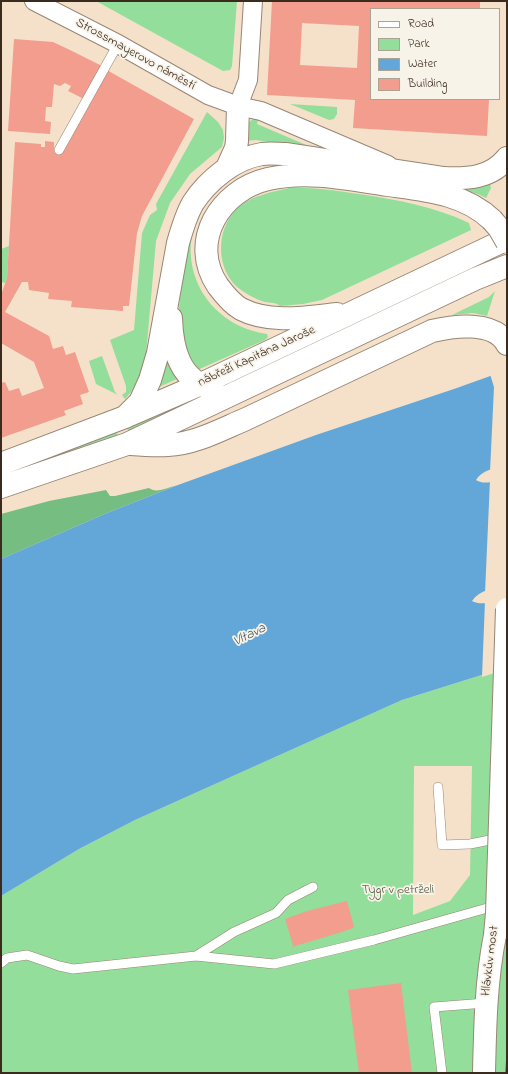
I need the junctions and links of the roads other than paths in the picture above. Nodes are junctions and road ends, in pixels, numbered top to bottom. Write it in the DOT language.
graph roads {
  1 [pos="34,1"];
  2 [pos="253,1"];
  3 [pos="118,44"];
  4 [pos="238,106"];
  5 [pos="59,150"];
  6 [pos="507,158"];
  7 [pos="227,168"];
  8 [pos="404,172"];
  9 [pos="507,239"];
  10 [pos="507,242"];
  11 [pos="507,266"];
  12 [pos="172,280"];
  13 [pos="350,313"];
  14 [pos="507,344"];
  15 [pos="199,385"];
  16 [pos="244,389"];
  17 [pos="125,417"];
  18 [pos="127,444"];
  19 [pos="1,464"];
  20 [pos="1,487"];
  21 [pos="507,609"];
  22 [pos="438,787"];
  23 [pos="507,837"];
  24 [pos="313,887"];
  25 [pos="507,903"];
  26 [pos="196,956"];
  27 [pos="1,963"];
  28 [pos="486,1003"];
  29 [pos="442,1073"];
  30 [pos="484,1073"];
  1 -- 3 [label="street, Strossmayerovo náměstí"];
  2 -- 4 [label="street"];
  3 -- 4 [label="street, Strossmayerovo náměstí"];
  3 -- 5 [label="lane"];
  4 -- 7 [label="main road"];
  4 -- 8 [label="street, Strossmayerovo náměstí"];
  6 -- 8 [label="main road"];
  7 -- 8 [label="main road"];
  7 -- 12 [label="main road"];
  9 -- 13 [label="main road, nábřeží Kapitána Jaroše"];
  10 -- 13 [label="main road, bridge"];
  11 -- 16 [label="main road, nábřeží Kapitána Jaroše"];
  12 -- 15 [label="main road"];
  12 -- 17 [label="main road"];
  13 -- 15 [label="main road, nábřeží Kapitána Jaroše"];
  14 -- 18 [label="main road"];
  15 -- 16 [label="main road"];
  15 -- 17 [label="main road, nábřeží Kapitána Jaroše"];
  16 -- 18 [label="main road, nábřeží Kapitána Jaroše"];
  17 -- 19 [label="main road, nábřeží Kapitána Jaroše"];
  18 -- 20 [label="main road, nábřeží Kapitána Jaroše"];
  21 -- 28 [label="main road, Hlávkův most, bridge"];
  22 -- 23 [label="lane"];
  24 -- 26 [label="lane"];
  25 -- 26 [label="lane"];
  26 -- 27 [label="lane"];
  28 -- 29 [label="lane"];
  28 -- 30 [label="main road, Hlávkův most"];
}
